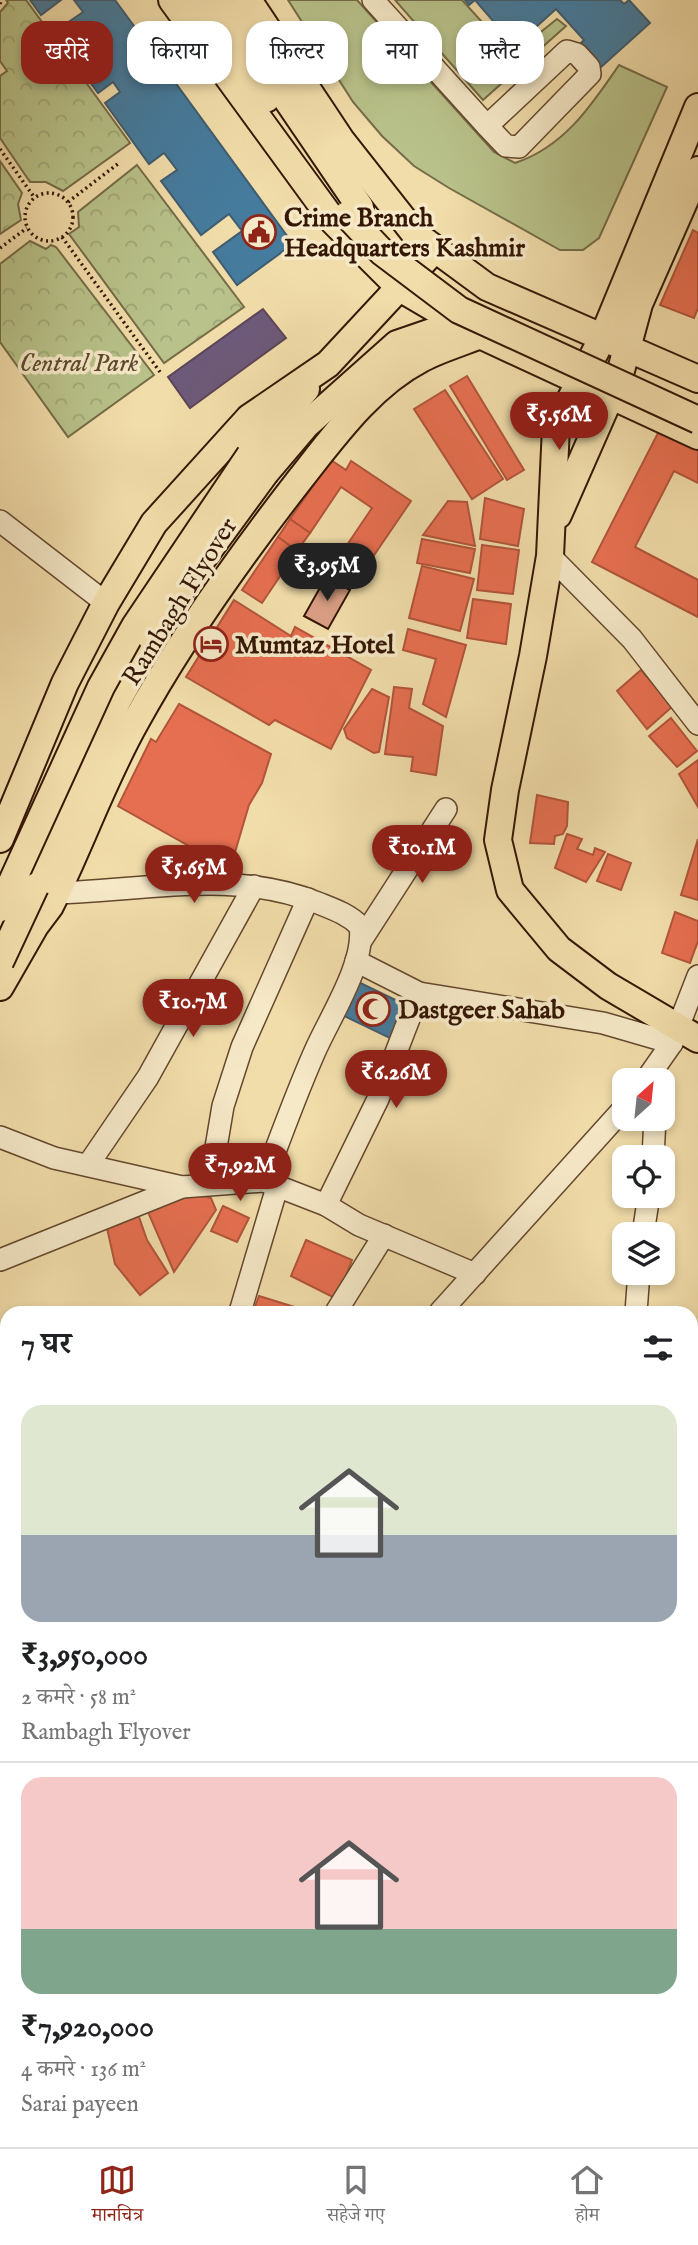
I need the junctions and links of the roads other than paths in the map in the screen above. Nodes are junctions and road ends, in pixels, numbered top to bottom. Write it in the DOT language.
graph roads {
  1 [pos="172,0"];
  2 [pos="196,0"];
  3 [pos="219,0"];
  4 [pos="248,0"];
  5 [pos="373,0"];
  6 [pos="546,71"];
  7 [pos="570,95"];
  8 [pos="698,107"];
  9 [pos="486,126"];
  10 [pos="698,170"];
  11 [pos="435,249"];
  12 [pos="400,288"];
  13 [pos="469,329"];
  14 [pos="603,337"];
  15 [pos="627,348"];
  16 [pos="328,364"];
  17 [pos="698,379"];
  18 [pos="580,381"];
  19 [pos="608,396"];
  20 [pos="698,401"];
  21 [pos="346,421"];
  22 [pos="698,421"];
  23 [pos="698,436"];
  24 [pos="247,496"];
  25 [pos="0,521"];
  26 [pos="553,527"];
  27 [pos="550,556"];
  28 [pos="106,603"];
  29 [pos="698,724"];
  30 [pos="446,809"];
  31 [pos="0,839"];
  32 [pos="254,886"];
  33 [pos="0,891"];
  34 [pos="57,892"];
  35 [pos="308,899"];
  36 [pos="0,908"];
  37 [pos="362,939"];
  38 [pos="356,961"];
  39 [pos="0,962"];
  40 [pos="698,976"];
  41 [pos="0,987"];
  42 [pos="419,993"];
  43 [pos="683,1036"];
  44 [pos="659,1068"];
  45 [pos="612,1121"];
  46 [pos="0,1137"];
  47 [pos="88,1165"];
  48 [pos="210,1183"];
  49 [pos="271,1183"];
  50 [pos="182,1187"];
  51 [pos="326,1206"];
  52 [pos="384,1236"];
  53 [pos="0,1260"];
  54 [pos="475,1274"];
  55 [pos="638,1285"];
  56 [pos="241,1306"];
  57 [pos="340,1306"];
  58 [pos="446,1306"];
  59 [pos="636,1306"];
  1 -- 12 [label="main road"];
  2 -- 22 [label="main road, bridge"];
  3 -- 20 [label="main road"];
  4 -- 11 [label="main road"];
  5 -- 9 [label="street"];
  6 -- 7 [label="street"];
  6 -- 7 [label="street"];
  6 -- 9 [label="street"];
  7 -- 9 [label="street"];
  8 -- 14 [label="main road"];
  10 -- 15 [label="main road"];
  11 -- 12 [label="main road"];
  11 -- 14 [label="main road"];
  12 -- 13 [label="main road"];
  12 -- 16 [label="main road"];
  13 -- 18 [label="main road"];
  13 -- 21 [label="main road"];
  13 -- 24 [label="main road, Rambagh Flyover, bridge"];
  14 -- 15 [label="main road"];
  14 -- 18 [label="main road"];
  15 -- 17 [label="main road"];
  15 -- 19 [label="main road"];
  16 -- 28 [label="main road"];
  16 -- 36 [label="main road, Rambagh Flyover, bridge"];
  18 -- 19 [label="main road"];
  18 -- 26 [label="main road"];
  19 -- 23 [label="main road"];
  19 -- 26 [label="main road"];
  21 -- 24 [label="main road, bridge"];
  21 -- 34 [label="main road"];
  24 -- 39 [label="main road, Rambagh Flyover, bridge"];
  25 -- 28 [label="street"];
  26 -- 27 [label="main road"];
  27 -- 29 [label="street"];
  27 -- 43 [label="main road"];
  28 -- 31 [label="main road"];
  30 -- 37 [label="street"];
  32 -- 34 [label="street"];
  32 -- 35 [label="street"];
  32 -- 47 [label="street"];
  33 -- 34 [label="street"];
  34 -- 41 [label="main road"];
  35 -- 37 [label="street"];
  35 -- 48 [label="street"];
  37 -- 38 [label="street"];
  38 -- 42 [label="street"];
  38 -- 49 [label="street"];
  40 -- 43 [label="street"];
  42 -- 43 [label="street"];
  42 -- 51 [label="street"];
  43 -- 44 [label="street"];
  45 -- 54 [label="street"];
  46 -- 47 [label="street"];
  47 -- 50 [label="street"];
  48 -- 49 [label="street"];
  48 -- 50 [label="street"];
  49 -- 51 [label="street"];
  49 -- 56 [label="street"];
  50 -- 53 [label="street"];
  51 -- 52 [label="street"];
  52 -- 54 [label="street"];
  52 -- 57 [label="street"];
  54 -- 58 [label="street"];
  55 -- 59 [label="street"];
}
